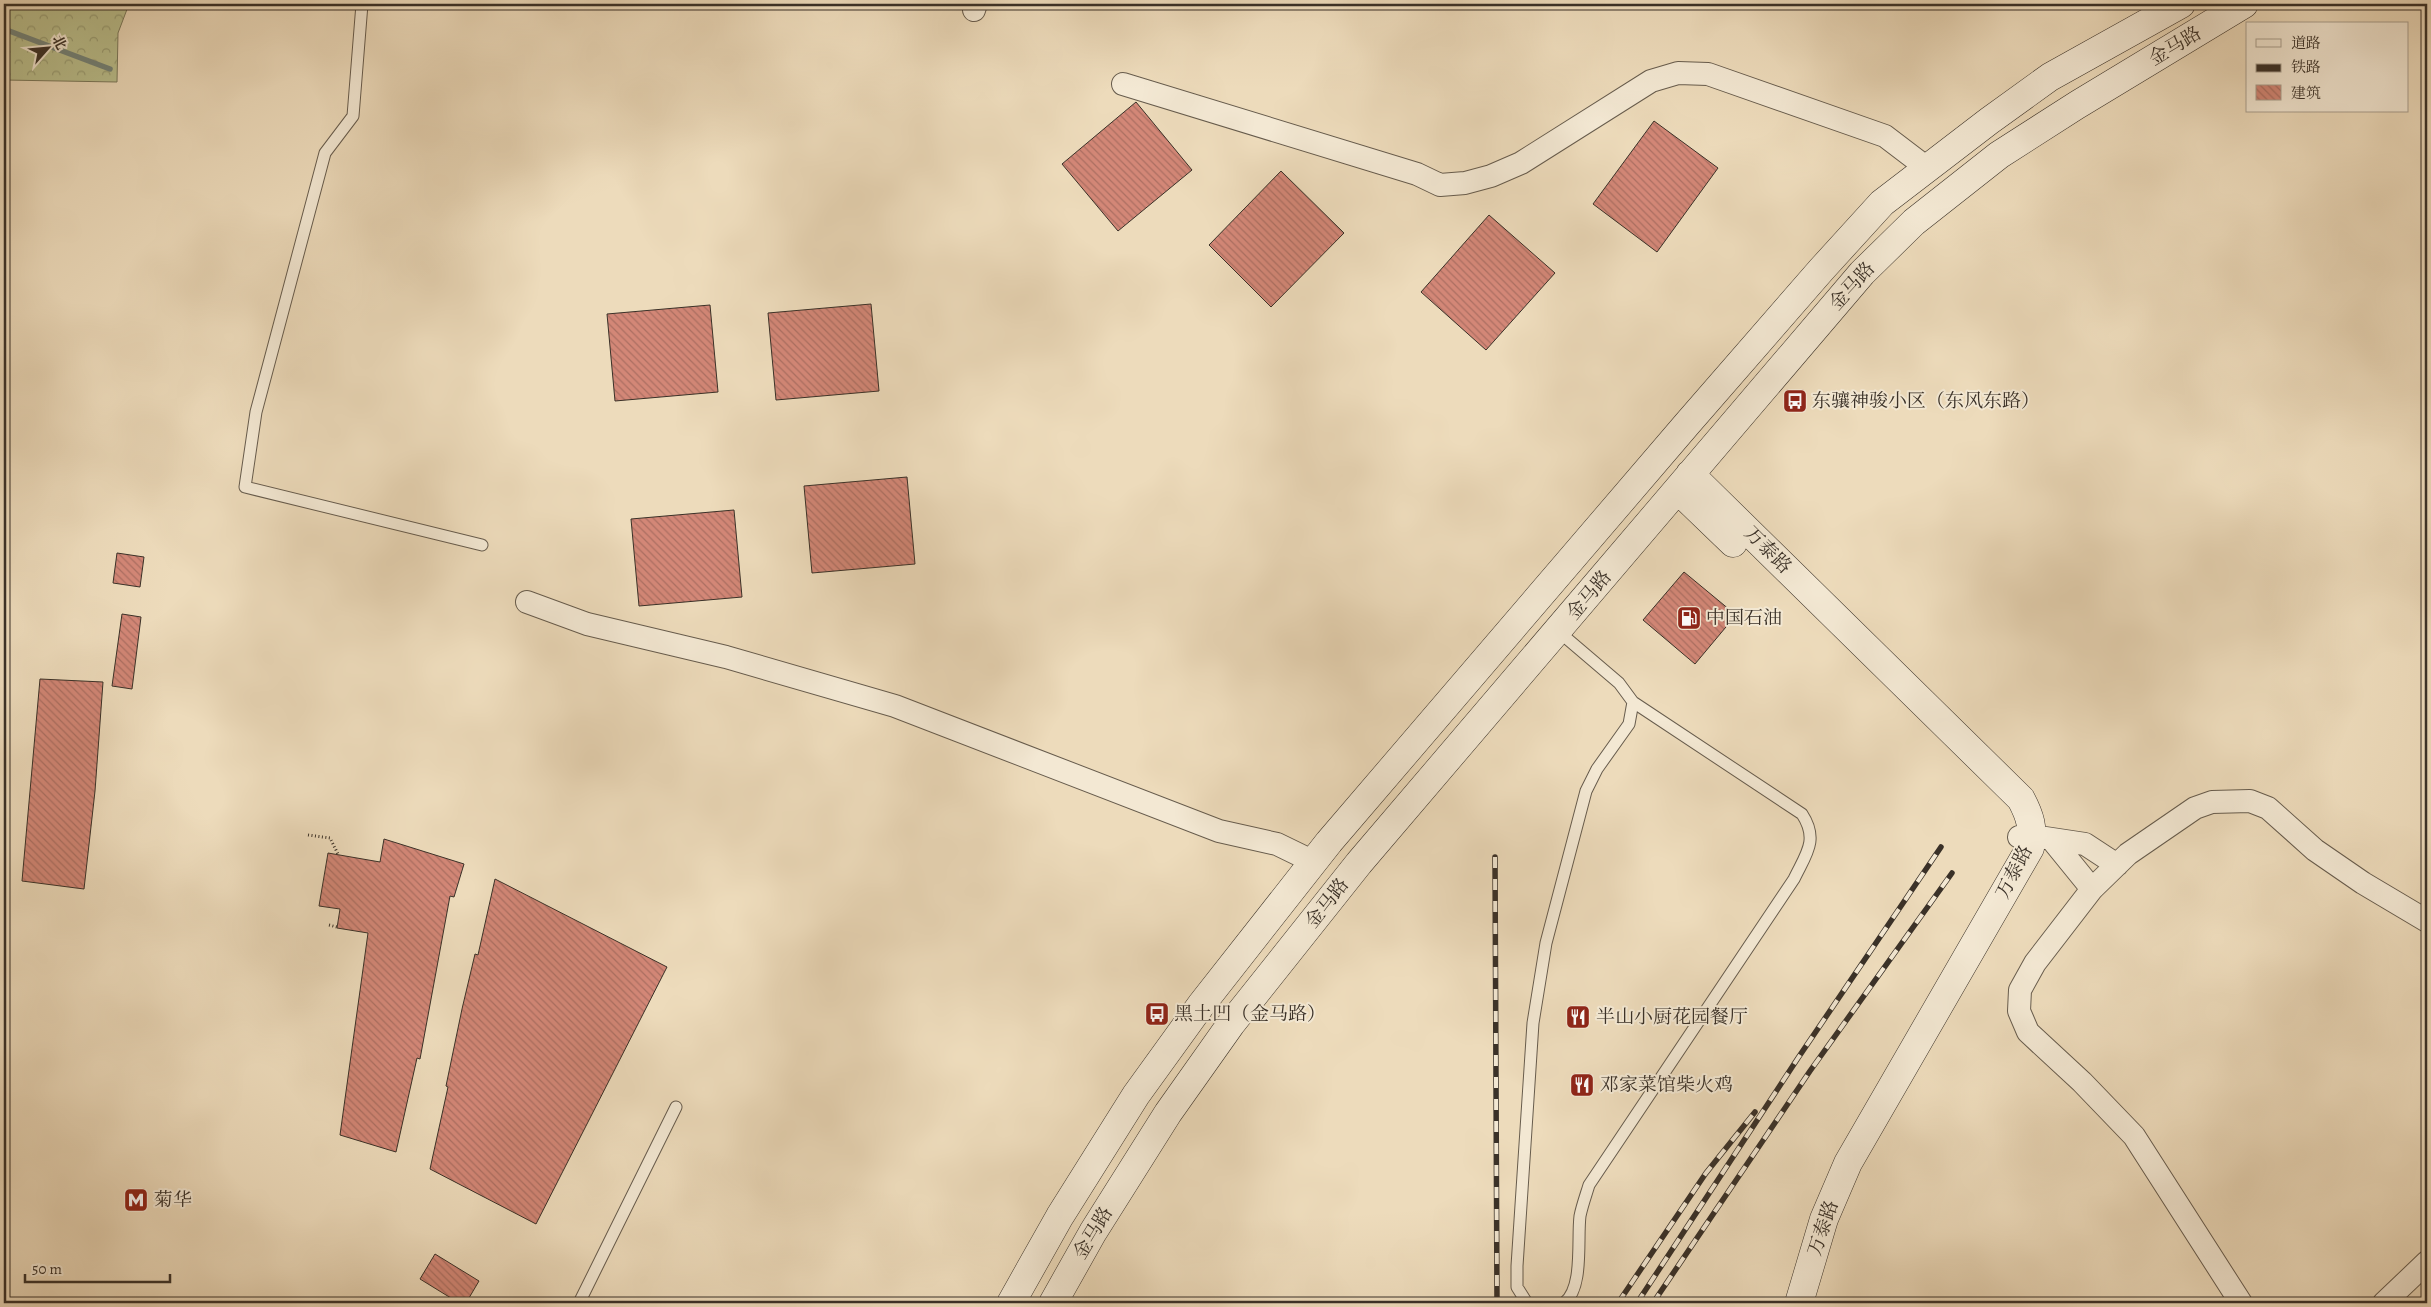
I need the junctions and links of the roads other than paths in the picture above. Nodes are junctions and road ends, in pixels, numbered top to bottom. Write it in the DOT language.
graph roads {
  1 [pos="362,4"];
  2 [pos="2181,4"];
  3 [pos="2244,4"];
  4 [pos="1123,84"];
  5 [pos="1927,168"];
  6 [pos="1684,482"];
  7 [pos="482,545"];
  8 [pos="527,602"];
  9 [pos="1558,631"];
  10 [pos="1632,702"];
  11 [pos="2035,838"];
  12 [pos="1314,862"];
  13 [pos="2117,865"];
  14 [pos="2092,889"];
  15 [pos="2427,921"];
  16 [pos="676,1107"];
  17 [pos="2427,1262"];
  18 [pos="579,1303"];
  19 [pos="1011,1303"];
  20 [pos="1053,1303"];
  21 [pos="1527,1303"];
  22 [pos="1564,1303"];
  23 [pos="1784,1303"];
  24 [pos="1799,1303"];
  25 [pos="2241,1303"];
  26 [pos="2384,1303"];
  1 -- 7 [label="lane"];
  2 -- 5 [label="main road, 金马路"];
  3 -- 6 [label="main road, 金马路"];
  4 -- 5 [label="street"];
  5 -- 12 [label="main road, 金马路"];
  6 -- 9 [label="main road, 金马路"];
  6 -- 11 [label="main road, 万泰路"];
  8 -- 12 [label="street"];
  9 -- 10 [label="lane"];
  9 -- 20 [label="main road, 金马路"];
  10 -- 21 [label="lane"];
  10 -- 22 [label="lane"];
  11 -- 13 [label="street"];
  11 -- 14 [label="street"];
  11 -- 23 [label="main road, 万泰路"];
  11 -- 24 [label="main road, 万泰路"];
  12 -- 19 [label="main road, 金马路"];
  13 -- 14 [label="street"];
  13 -- 15 [label="street"];
  14 -- 25 [label="street"];
  16 -- 18 [label="lane"];
  17 -- 26 [label="street"];
}
